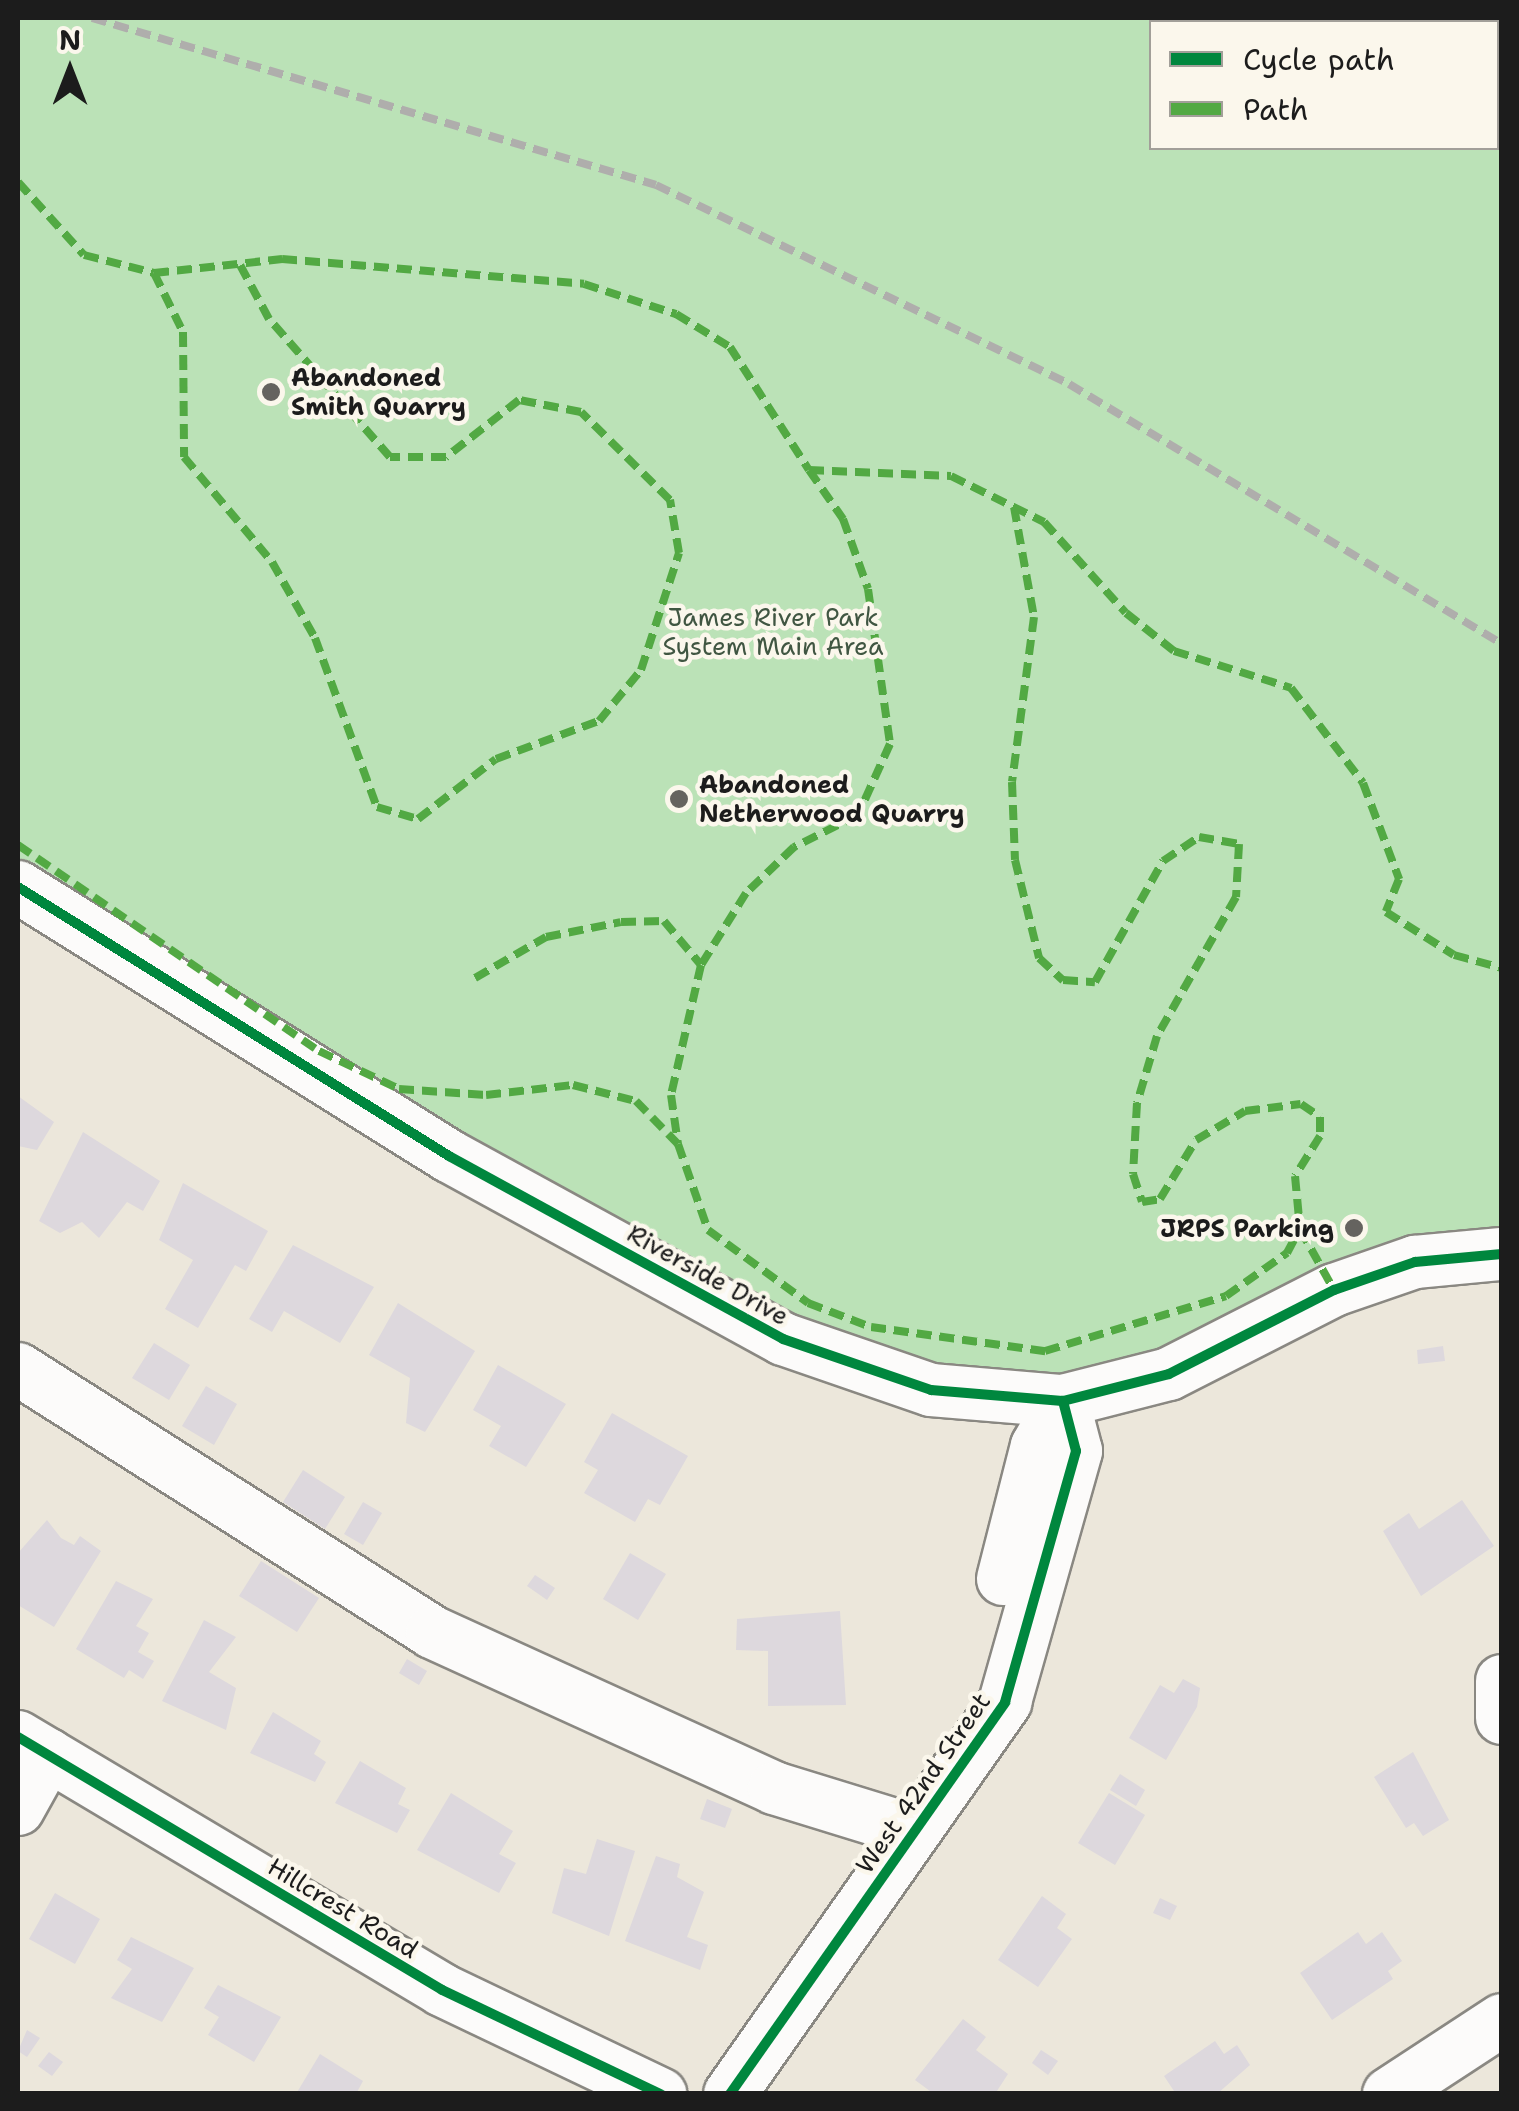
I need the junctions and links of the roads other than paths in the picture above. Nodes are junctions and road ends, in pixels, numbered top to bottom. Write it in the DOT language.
graph roads {
  1 [pos="18,886"];
  2 [pos="1502,1254"];
  3 [pos="18,1369"];
  4 [pos="1064,1401"];
  5 [pos="1502,1681"];
  6 [pos="1502,1718"];
  7 [pos="33,1746"];
  8 [pos="18,1809"];
  9 [pos="914,1830"];
  10 [pos="1502,2020"];
  11 [pos="660,2094"];
  12 [pos="730,2094"];
  13 [pos="1389,2094"];
  1 -- 4 [label="street, Riverside Drive"];
  2 -- 4 [label="street, Riverside Drive"];
  3 -- 9 [label="street"];
  4 -- 9 [label="street, West 42nd Street"];
  5 -- 6 [label="street"];
  7 -- 8 [label="street"];
  7 -- 11 [label="street, Hillcrest Road"];
  9 -- 12 [label="street, West 42nd Street"];
  10 -- 13 [label="street"];
}
